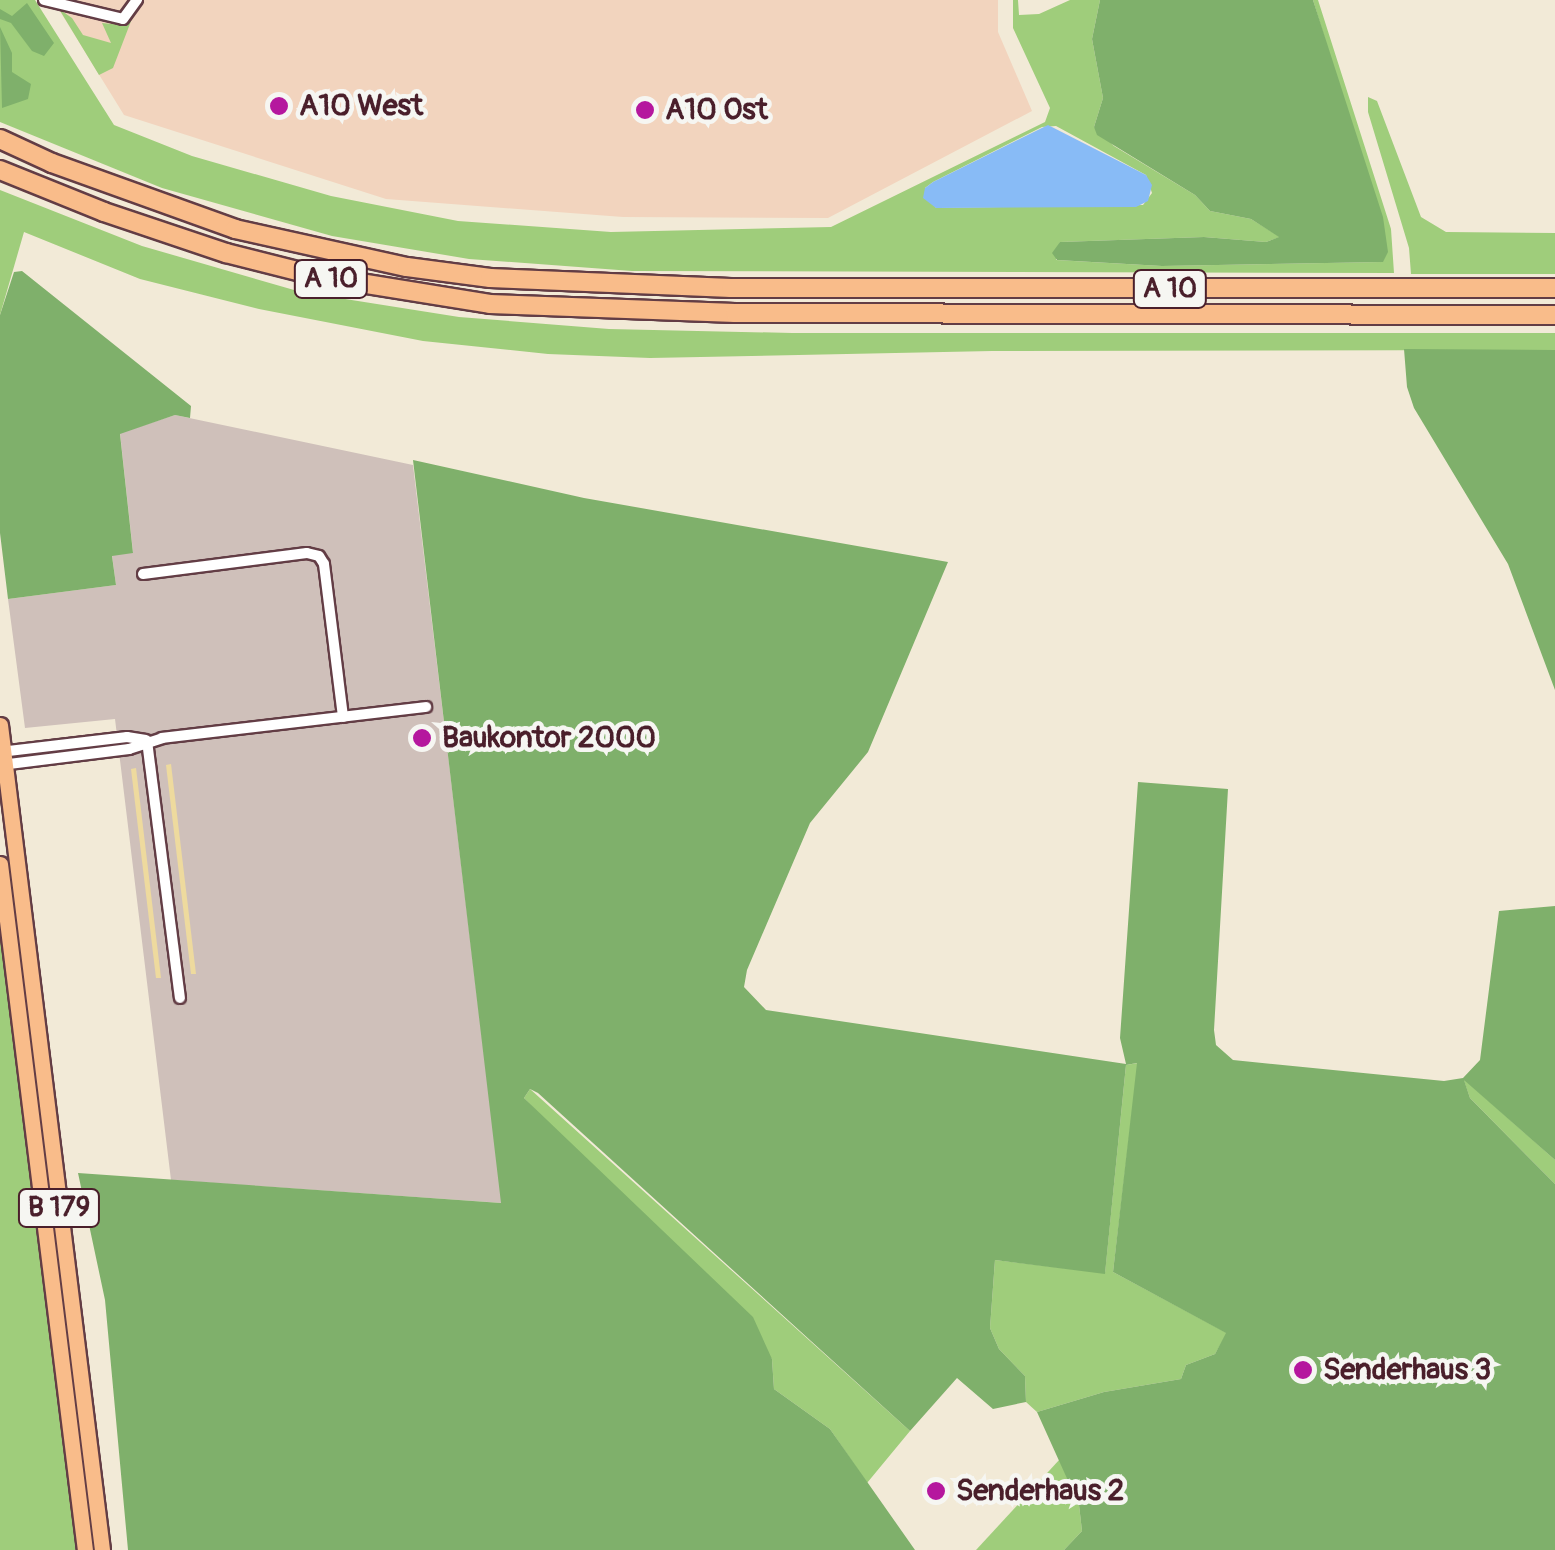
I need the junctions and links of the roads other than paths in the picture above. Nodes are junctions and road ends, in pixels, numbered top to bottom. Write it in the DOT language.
graph roads {
  1 [pos="44,0"];
  2 [pos="137,0"];
  3 [pos="0,139"];
  4 [pos="0,170"];
  5 [pos="1555,288"];
  6 [pos="1555,314"];
  7 [pos="143,574"];
  8 [pos="426,706"];
  9 [pos="343,717"];
  10 [pos="0,725"];
  11 [pos="146,740"];
  12 [pos="2,758"];
  13 [pos="0,864"];
  14 [pos="180,998"];
  15 [pos="85,1550"];
  16 [pos="102,1550"];
  1 -- 2 [label="street"];
  3 -- 5 [label="highway, A 10"];
  4 -- 6 [label="highway, A 10"];
  7 -- 9 [label="street"];
  8 -- 9 [label="street"];
  9 -- 11 [label="street"];
  10 -- 12 [label="main road, B 179"];
  11 -- 12 [label="street"];
  11 -- 14 [label="street"];
  12 -- 16 [label="main road, B 179"];
  13 -- 15 [label="main road, B 179"];
}
